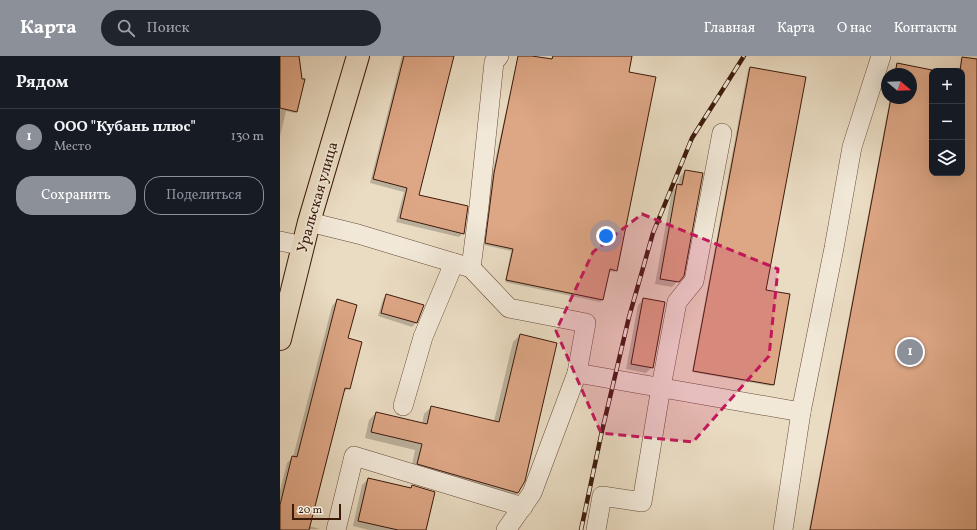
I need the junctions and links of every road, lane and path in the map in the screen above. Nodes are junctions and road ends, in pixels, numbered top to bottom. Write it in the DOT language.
graph roads {
  1 [pos="352,56"];
  2 [pos="358,56"];
  3 [pos="499,56"];
  4 [pos="881,56"];
  5 [pos="722,133"];
  6 [pos="309,222"];
  7 [pos="289,243"];
  8 [pos="463,266"];
  9 [pos="280,323"];
  10 [pos="280,339"];
  11 [pos="577,373"];
  12 [pos="660,387"];
  13 [pos="403,406"];
  14 [pos="801,412"];
  15 [pos="523,507"];
  16 [pos="336,530"];
  17 [pos="506,530"];
  18 [pos="596,530"];
  19 [pos="782,530"];
  1 -- 7 [label="main road, Уральская улица"];
  2 -- 6 [label="main road, Уральская улица"];
  3 -- 8 [label="lane"];
  4 -- 14 [label="lane"];
  5 -- 12 [label="lane"];
  6 -- 8 [label="lane"];
  6 -- 10 [label="main road, Уральская улица"];
  7 -- 9 [label="main road, Уральская улица"];
  8 -- 11 [label="lane"];
  8 -- 13 [label="lane"];
  11 -- 12 [label="lane"];
  11 -- 15 [label="lane"];
  12 -- 14 [label="lane"];
  12 -- 18 [label="lane"];
  14 -- 19 [label="lane"];
  15 -- 16 [label="lane"];
  15 -- 17 [label="lane"];
}
